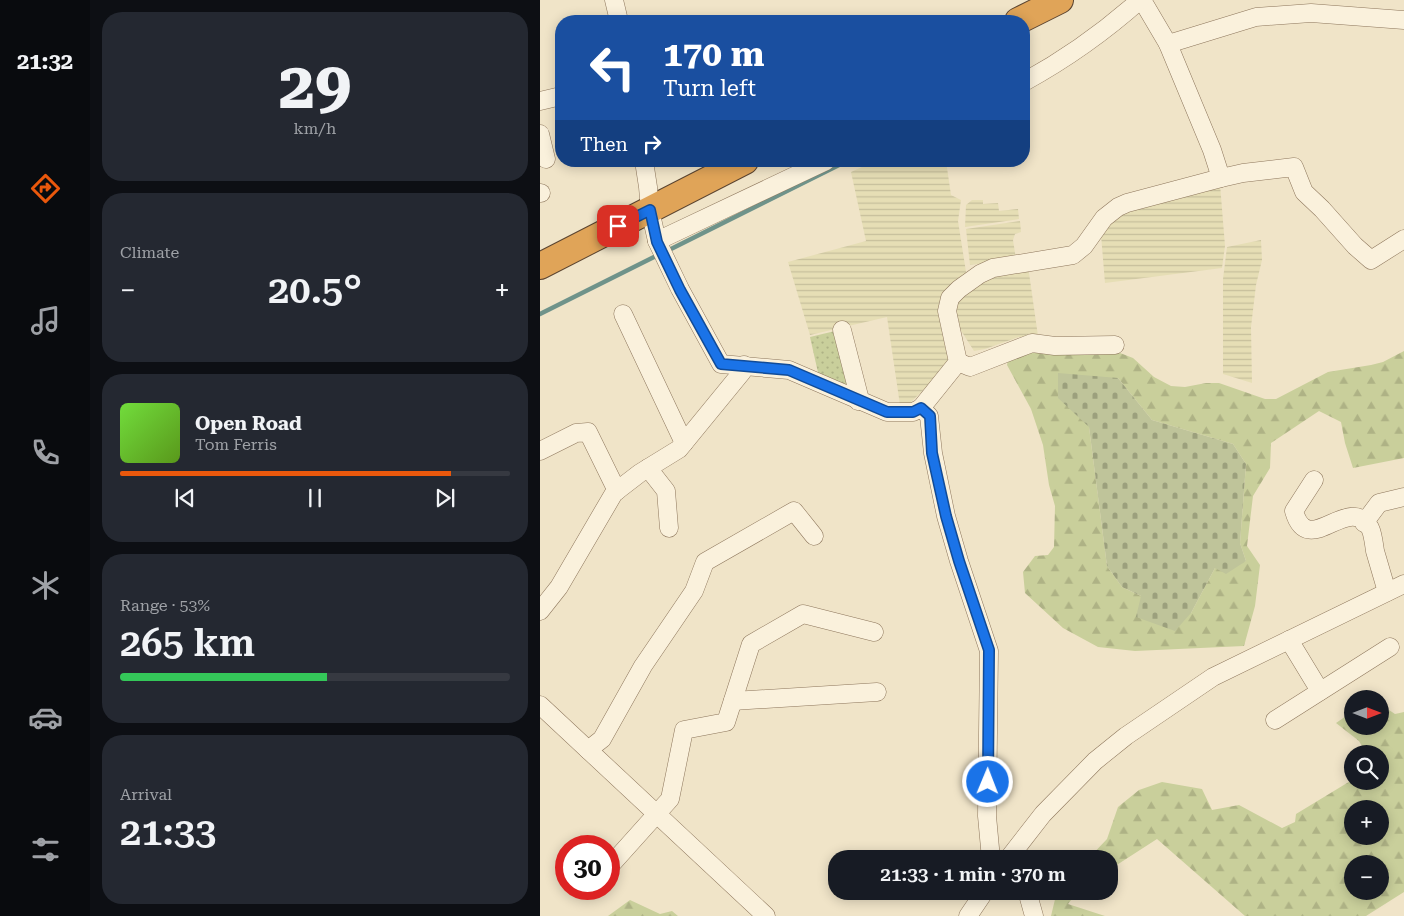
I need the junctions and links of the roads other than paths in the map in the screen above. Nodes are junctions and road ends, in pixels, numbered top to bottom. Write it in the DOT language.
graph roads {
  1 [pos="614,0"];
  2 [pos="1060,0"];
  3 [pos="1141,0"];
  4 [pos="1341,7"];
  5 [pos="618,15"];
  6 [pos="1030,15"];
  7 [pos="1404,20"];
  8 [pos="1168,44"];
  9 [pos="1030,78"];
  10 [pos="555,97"];
  11 [pos="540,101"];
  12 [pos="540,134"];
  13 [pos="546,159"];
  14 [pos="645,167"];
  15 [pos="733,167"];
  16 [pos="813,167"];
  17 [pos="1221,178"];
  18 [pos="650,210"];
  19 [pos="1404,239"];
  20 [pos="657,242"];
  21 [pos="540,266"];
  22 [pos="623,314"];
  23 [pos="842,330"];
  24 [pos="1115,345"];
  25 [pos="958,362"];
  26 [pos="744,365"];
  27 [pos="858,400"];
  28 [pos="921,408"];
  29 [pos="684,443"];
  30 [pos="540,451"];
  31 [pos="648,468"];
  32 [pos="1314,480"];
  33 [pos="616,491"];
  34 [pos="1404,497"];
  35 [pos="1364,523"];
  36 [pos="669,528"];
  37 [pos="814,536"];
  38 [pos="1404,584"];
  39 [pos="1388,592"];
  40 [pos="540,611"];
  41 [pos="874,632"];
  42 [pos="1289,640"];
  43 [pos="1390,648"];
  44 [pos="877,692"];
  45 [pos="1320,692"];
  46 [pos="733,701"];
  47 [pos="540,705"];
  48 [pos="1275,720"];
  49 [pos="588,750"];
  50 [pos="657,814"];
  51 [pos="991,850"];
  52 [pos="1015,850"];
  53 [pos="620,855"];
  54 [pos="980,900"];
  55 [pos="1029,900"];
  56 [pos="766,916"];
  57 [pos="968,916"];
  58 [pos="1034,916"];
  1 -- 5 [label="street"];
  2 -- 6 [label="highway"];
  3 -- 8 [label="street"];
  3 -- 9 [label="street"];
  4 -- 7 [label="street"];
  4 -- 8 [label="street"];
  8 -- 17 [label="street"];
  10 -- 11 [label="street"];
  12 -- 13 [label="street"];
  14 -- 18 [label="street"];
  15 -- 18 [label="highway"];
  16 -- 20 [label="street"];
  17 -- 19 [label="street"];
  17 -- 25 [label="street"];
  18 -- 20 [label="street"];
  18 -- 21 [label="highway"];
  20 -- 26 [label="street"];
  22 -- 29 [label="street"];
  23 -- 27 [label="street"];
  24 -- 25 [label="street"];
  25 -- 28 [label="street"];
  26 -- 27 [label="street"];
  26 -- 29 [label="street"];
  27 -- 28 [label="street"];
  28 -- 51 [label="street"];
  29 -- 31 [label="street"];
  30 -- 33 [label="street"];
  31 -- 33 [label="street"];
  31 -- 36 [label="street"];
  32 -- 35 [label="street"];
  33 -- 40 [label="street"];
  34 -- 35 [label="street"];
  35 -- 39 [label="street"];
  37 -- 49 [label="street"];
  38 -- 39 [label="street"];
  39 -- 42 [label="street"];
  41 -- 46 [label="street"];
  42 -- 45 [label="street"];
  42 -- 52 [label="street"];
  43 -- 45 [label="street"];
  44 -- 46 [label="street"];
  45 -- 48 [label="street"];
  46 -- 50 [label="street"];
  47 -- 49 [label="street"];
  49 -- 50 [label="street"];
  50 -- 53 [label="street"];
  50 -- 56 [label="street"];
  54 -- 57 [label="street"];
  55 -- 58 [label="street"];
}
